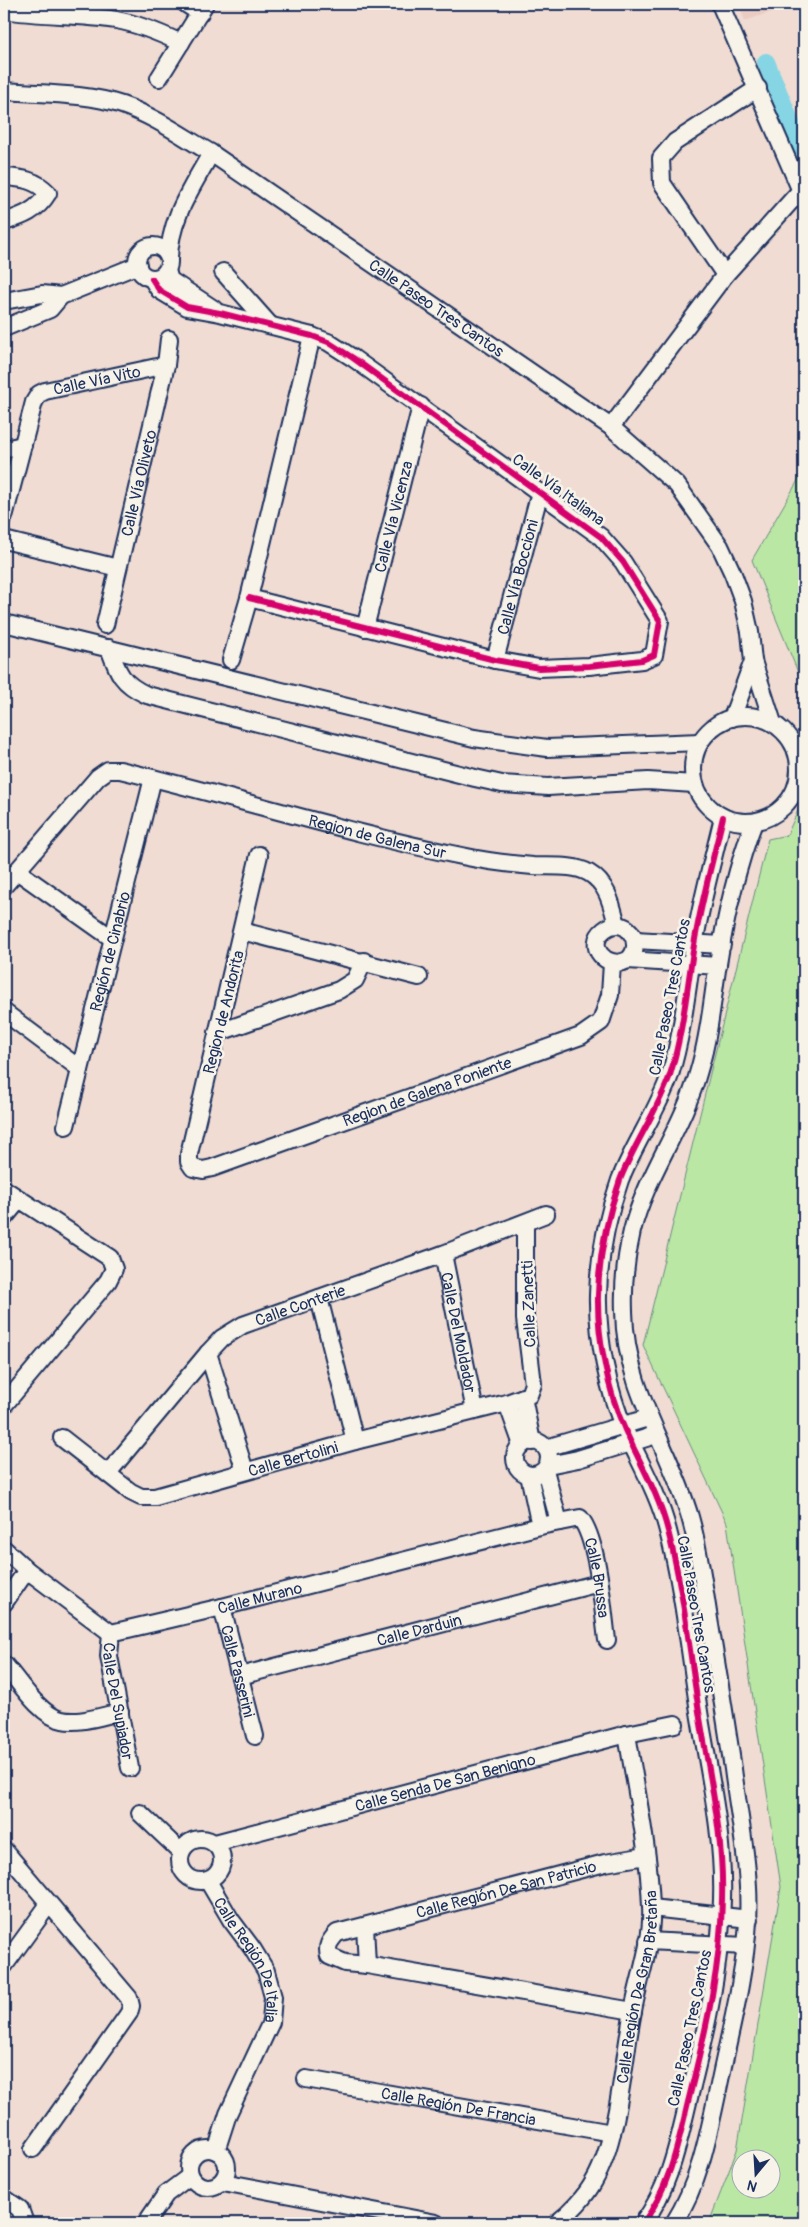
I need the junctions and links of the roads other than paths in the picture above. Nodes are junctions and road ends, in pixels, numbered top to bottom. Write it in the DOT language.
graph roads {
  1 [pos="720,4"];
  2 [pos="197,7"];
  3 [pos="4,10"];
  4 [pos="181,43"];
  5 [pos="160,78"];
  6 [pos="758,88"];
  7 [pos="4,91"];
  8 [pos="210,153"];
  9 [pos="4,177"];
  10 [pos="803,194"];
  11 [pos="176,217"];
  12 [pos="4,222"];
  13 [pos="146,248"];
  14 [pos="138,265"];
  15 [pos="163,270"];
  16 [pos="223,272"];
  17 [pos="725,275"];
  18 [pos="61,296"];
  19 [pos="4,301"];
  20 [pos="270,325"];
  21 [pos="4,328"];
  22 [pos="312,336"];
  23 [pos="169,339"];
  24 [pos="166,365"];
  25 [pos="420,406"];
  26 [pos="611,427"];
  27 [pos="23,445"];
  28 [pos="4,449"];
  29 [pos="540,492"];
  30 [pos="4,517"];
  31 [pos="4,540"];
  32 [pos="118,568"];
  33 [pos="249,598"];
  34 [pos="4,623"];
  35 [pos="104,625"];
  36 [pos="365,628"];
  37 [pos="109,648"];
  38 [pos="230,660"];
  39 [pos="495,660"];
  40 [pos="753,661"];
  41 [pos="732,718"];
  42 [pos="773,723"];
  43 [pos="700,742"];
  44 [pos="152,778"];
  45 [pos="694,784"];
  46 [pos="722,817"];
  47 [pos="754,822"];
  48 [pos="259,855"];
  49 [pos="17,870"];
  50 [pos="4,886"];
  51 [pos="617,925"];
  52 [pos="242,931"];
  53 [pos="113,939"];
  54 [pos="635,940"];
  55 [pos="694,942"];
  56 [pos="722,945"];
  57 [pos="620,961"];
  58 [pos="364,962"];
  59 [pos="691,963"];
  60 [pos="718,966"];
  61 [pos="419,977"];
  62 [pos="4,1012"];
  63 [pos="217,1033"];
  64 [pos="80,1069"];
  65 [pos="66,1126"];
  66 [pos="193,1168"];
  67 [pos="4,1189"];
  68 [pos="19,1200"];
  69 [pos="546,1214"];
  70 [pos="4,1218"];
  71 [pos="526,1224"];
  72 [pos="443,1254"];
  73 [pos="319,1298"];
  74 [pos="208,1353"];
  75 [pos="528,1391"];
  76 [pos="507,1402"];
  77 [pos="4,1405"];
  78 [pos="475,1411"];
  79 [pos="648,1418"];
  80 [pos="623,1425"];
  81 [pos="656,1435"];
  82 [pos="62,1438"];
  83 [pos="355,1441"];
  84 [pos="632,1443"];
  85 [pos="533,1445"];
  86 [pos="546,1467"];
  87 [pos="245,1471"];
  88 [pos="108,1473"];
  89 [pos="529,1475"];
  90 [pos="580,1518"];
  91 [pos="558,1522"];
  92 [pos="540,1526"];
  93 [pos="4,1549"];
  94 [pos="27,1570"];
  95 [pos="599,1583"];
  96 [pos="4,1603"];
  97 [pos="222,1608"];
  98 [pos="110,1633"];
  99 [pos="607,1640"];
  100 [pos="4,1664"];
  101 [pos="240,1676"];
  102 [pos="120,1712"];
  103 [pos="675,1724"];
  104 [pos="627,1734"];
  105 [pos="255,1736"];
  106 [pos="130,1768"];
  107 [pos="140,1814"];
  108 [pos="214,1844"];
  109 [pos="4,1850"];
  110 [pos="181,1852"];
  111 [pos="646,1856"];
  112 [pos="208,1881"];
  113 [pos="49,1904"];
  114 [pos="652,1908"];
  115 [pos="722,1916"];
  116 [pos="749,1919"];
  117 [pos="366,1926"];
  118 [pos="648,1941"];
  119 [pos="720,1944"];
  120 [pos="745,1946"];
  121 [pos="367,1965"];
  122 [pos="4,1966"];
  123 [pos="633,2011"];
  124 [pos="306,2079"];
  125 [pos="612,2133"];
  126 [pos="33,2149"];
  127 [pos="216,2150"];
  128 [pos="190,2176"];
  129 [pos="223,2182"];
  130 [pos="4,2198"];
  131 [pos="26,2223"];
  132 [pos="146,2223"];
  133 [pos="436,2223"];
  134 [pos="557,2223"];
  135 [pos="643,2223"];
  136 [pos="674,2223"];
  1 -- 6 [label="street"];
  2 -- 4 [label="street"];
  3 -- 4 [label="street"];
  4 -- 5 [label="street"];
  6 -- 10 [label="street"];
  6 -- 17 [label="street"];
  7 -- 8 [label="street, Calle Paseo Tres Cantos"];
  8 -- 11 [label="street"];
  8 -- 26 [label="street, Calle Paseo Tres Cantos"];
  9 -- 12 [label="street"];
  10 -- 17 [label="street"];
  11 -- 13 [label="street"];
  11 -- 15 [label="street"];
  13 -- 14 [label="street"];
  13 -- 15 [label="street"];
  14 -- 15 [label="street"];
  14 -- 18 [label="street"];
  15 -- 20 [label="street, Calle Vía Italiana"];
  16 -- 20 [label="street"];
  17 -- 26 [label="street"];
  18 -- 19 [label="street"];
  18 -- 21 [label="street"];
  20 -- 22 [label="street, Calle Vía Italiana"];
  22 -- 25 [label="street, Calle Vía Italiana"];
  22 -- 33 [label="street"];
  23 -- 24 [label="street, Calle Vía Oliveto"];
  24 -- 27 [label="street, Calle Vía Vito"];
  24 -- 32 [label="street, Calle Vía Oliveto"];
  25 -- 29 [label="street, Calle Vía Italiana"];
  25 -- 36 [label="street, Calle Vía Vicenza"];
  26 -- 40 [label="street, Calle Paseo Tres Cantos"];
  27 -- 28 [label="street"];
  27 -- 30 [label="street"];
  29 -- 39 [label="street, Calle Vía Boccioni"];
  29 -- 39 [label="street, Calle Vía Italiana"];
  31 -- 32 [label="street"];
  32 -- 35 [label="street, Calle Vía Oliveto"];
  33 -- 36 [label="street, Calle Vía Italiana"];
  33 -- 38 [label="street"];
  34 -- 37 [label="street"];
  36 -- 39 [label="street, Calle Vía Italiana"];
  37 -- 43 [label="street"];
  37 -- 45 [label="street"];
  40 -- 41 [label="street, Calle Paseo Tres Cantos"];
  40 -- 42 [label="street, Calle Paseo Tres Cantos"];
  41 -- 42 [label="street"];
  41 -- 43 [label="street"];
  42 -- 47 [label="street"];
  43 -- 45 [label="street"];
  44 -- 49 [label="street, Region de Galena Sur"];
  44 -- 51 [label="street, Region de Galena Sur"];
  44 -- 53 [label="street, Región de Cinabrio"];
  45 -- 46 [label="street"];
  46 -- 47 [label="street"];
  46 -- 55 [label="street, Calle Paseo Tres Cantos"];
  47 -- 56 [label="street, Calle Paseo Tres Cantos"];
  48 -- 52 [label="street, Region de Andorita"];
  49 -- 50 [label="street"];
  49 -- 53 [label="street"];
  51 -- 54 [label="street"];
  51 -- 57 [label="street"];
  52 -- 58 [label="street"];
  52 -- 63 [label="street, Region de Andorita"];
  53 -- 64 [label="street, Región de Cinabrio"];
  54 -- 55 [label="street"];
  54 -- 57 [label="street"];
  55 -- 56 [label="street"];
  55 -- 59 [label="street, Calle Paseo Tres Cantos"];
  56 -- 60 [label="street, Calle Paseo Tres Cantos"];
  57 -- 59 [label="street"];
  57 -- 66 [label="street, Region de Galena Poniente"];
  58 -- 61 [label="street"];
  58 -- 63 [label="street"];
  59 -- 60 [label="street"];
  59 -- 80 [label="street, Calle Paseo Tres Cantos"];
  60 -- 79 [label="street, Calle Paseo Tres Cantos"];
  62 -- 64 [label="street"];
  63 -- 66 [label="street, Region de Andorita"];
  64 -- 65 [label="street, Región de Cinabrio"];
  67 -- 68 [label="street"];
  68 -- 70 [label="street"];
  68 -- 77 [label="street"];
  69 -- 71 [label="street, Calle Conterie"];
  71 -- 72 [label="street, Calle Conterie"];
  71 -- 75 [label="street, Calle Zanetti"];
  72 -- 73 [label="street, Calle Conterie"];
  72 -- 78 [label="street, Calle Del Moldador"];
  73 -- 74 [label="street, Calle Conterie"];
  73 -- 83 [label="street"];
  74 -- 87 [label="street"];
  74 -- 88 [label="street, Calle Conterie"];
  75 -- 76 [label="street, Calle Bertolini"];
  75 -- 85 [label="street"];
  76 -- 78 [label="street, Calle Bertolini"];
  76 -- 85 [label="street"];
  78 -- 83 [label="street, Calle Bertolini"];
  79 -- 80 [label="street"];
  79 -- 81 [label="street, Calle Paseo Tres Cantos"];
  80 -- 84 [label="street, Calle Paseo Tres Cantos"];
  80 -- 85 [label="street"];
  81 -- 84 [label="street"];
  81 -- 116 [label="street, Calle Paseo Tres Cantos"];
  82 -- 88 [label="street, Calle Bertolini"];
  83 -- 87 [label="street, Calle Bertolini"];
  84 -- 86 [label="street"];
  84 -- 115 [label="street, Calle Paseo Tres Cantos"];
  85 -- 86 [label="street"];
  85 -- 89 [label="street"];
  86 -- 89 [label="street"];
  86 -- 91 [label="street"];
  87 -- 88 [label="street, Calle Bertolini"];
  89 -- 92 [label="street"];
  90 -- 91 [label="street, Calle Murano"];
  90 -- 95 [label="street, Calle Brussa"];
  91 -- 92 [label="street, Calle Murano"];
  92 -- 97 [label="street, Calle Murano"];
  93 -- 94 [label="street"];
  94 -- 96 [label="street"];
  94 -- 98 [label="street"];
  95 -- 99 [label="street, Calle Brussa"];
  95 -- 101 [label="street, Calle Darduin"];
  97 -- 98 [label="street, Calle Murano"];
  97 -- 101 [label="street, Calle Passerini"];
  98 -- 102 [label="street, Calle Del Supiador"];
  100 -- 102 [label="street"];
  101 -- 105 [label="street, Calle Passerini"];
  102 -- 106 [label="street, Calle Del Supiador"];
  103 -- 104 [label="street, Calle Senda De San Benigno"];
  104 -- 108 [label="street, Calle Senda De San Benigno"];
  104 -- 111 [label="street, Calle Región De Gran Bretaña"];
  107 -- 110 [label="street"];
  108 -- 110 [label="street"];
  108 -- 112 [label="street"];
  109 -- 113 [label="street"];
  110 -- 112 [label="street"];
  111 -- 114 [label="street, Calle Región De Gran Bretaña"];
  111 -- 117 [label="street, Calle Región De San Patricio"];
  112 -- 127 [label="street, Calle Región De Italia"];
  113 -- 122 [label="street"];
  113 -- 126 [label="street"];
  114 -- 115 [label="street"];
  114 -- 118 [label="street, Calle Región De Gran Bretaña"];
  115 -- 116 [label="street"];
  115 -- 119 [label="street, Calle Paseo Tres Cantos"];
  116 -- 120 [label="street, Calle Paseo Tres Cantos"];
  117 -- 121 [label="street"];
  117 -- 121 [label="street, Calle Región De San Patricio"];
  118 -- 119 [label="street"];
  118 -- 123 [label="street, Calle Región De Gran Bretaña"];
  119 -- 120 [label="street"];
  119 -- 135 [label="street, Calle Paseo Tres Cantos"];
  120 -- 136 [label="street, Calle Paseo Tres Cantos"];
  121 -- 123 [label="street, Calle Región De San Patricio"];
  123 -- 125 [label="street, Calle Región De Gran Bretaña"];
  124 -- 125 [label="street, Calle Región De Francia"];
  125 -- 134 [label="street, Calle Región De Gran Bretaña"];
  127 -- 128 [label="street"];
  127 -- 129 [label="street"];
  128 -- 129 [label="street"];
  128 -- 132 [label="street"];
  129 -- 133 [label="street"];
  130 -- 131 [label="street"];
}
